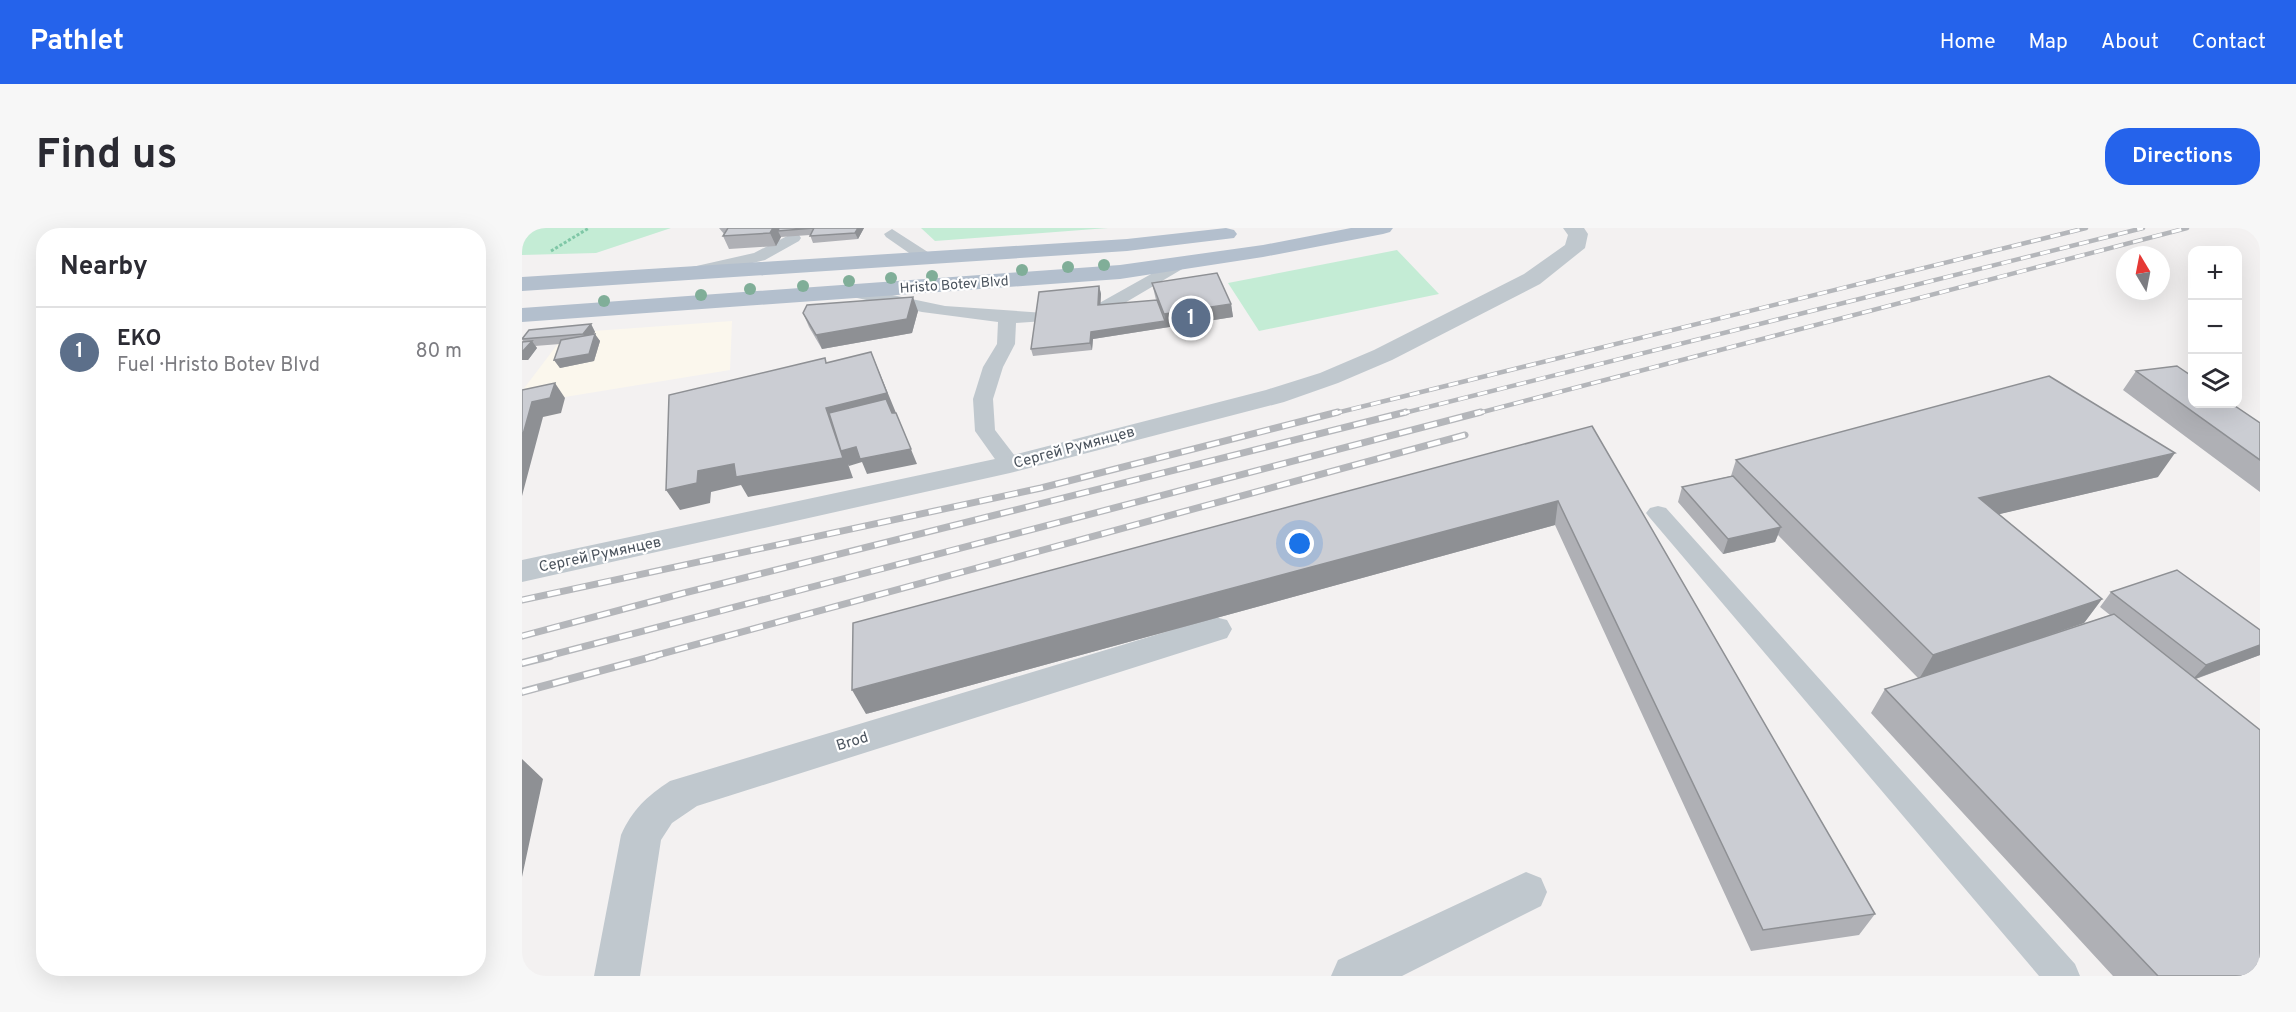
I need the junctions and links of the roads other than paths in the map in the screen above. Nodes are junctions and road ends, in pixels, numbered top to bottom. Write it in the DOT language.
graph roads {
  1 [pos="1383,228"];
  2 [pos="1573,228"];
  3 [pos="1244,232"];
  4 [pos="891,234"];
  5 [pos="793,238"];
  6 [pos="928,259"];
  7 [pos="1178,264"];
  8 [pos="694,272"];
  9 [pos="607,277"];
  10 [pos="522,279"];
  11 [pos="522,284"];
  12 [pos="854,292"];
  13 [pos="1100,310"];
  14 [pos="522,315"];
  15 [pos="1039,317"];
  16 [pos="1007,318"];
  17 [pos="1011,464"];
  18 [pos="1658,513"];
  19 [pos="522,571"];
  20 [pos="1215,630"];
  21 [pos="1526,892"];
  22 [pos="617,976"];
  23 [pos="1354,976"];
  24 [pos="2062,976"];
  1 -- 7 [label="main road, Hristo Botev Blvd"];
  2 -- 17 [label="street, Сергей Румянцев"];
  3 -- 6 [label="main road, Hristo Botev Blvd"];
  4 -- 6 [label="lane"];
  5 -- 8 [label="lane"];
  6 -- 8 [label="main road, Hristo Botev Blvd"];
  7 -- 12 [label="main road, Hristo Botev Blvd"];
  7 -- 13 [label="lane"];
  8 -- 9 [label="main road, Hristo Botev Blvd"];
  9 -- 10 [label="main road"];
  9 -- 11 [label="main road, Hristo Botev Blvd"];
  12 -- 14 [label="main road, Hristo Botev Blvd"];
  12 -- 16 [label="lane"];
  15 -- 16 [label="lane"];
  16 -- 17 [label="lane"];
  17 -- 19 [label="street, Сергей Румянцев"];
  18 -- 24 [label="lane"];
  20 -- 22 [label="street, Brod"];
  21 -- 23 [label="street"];
}
